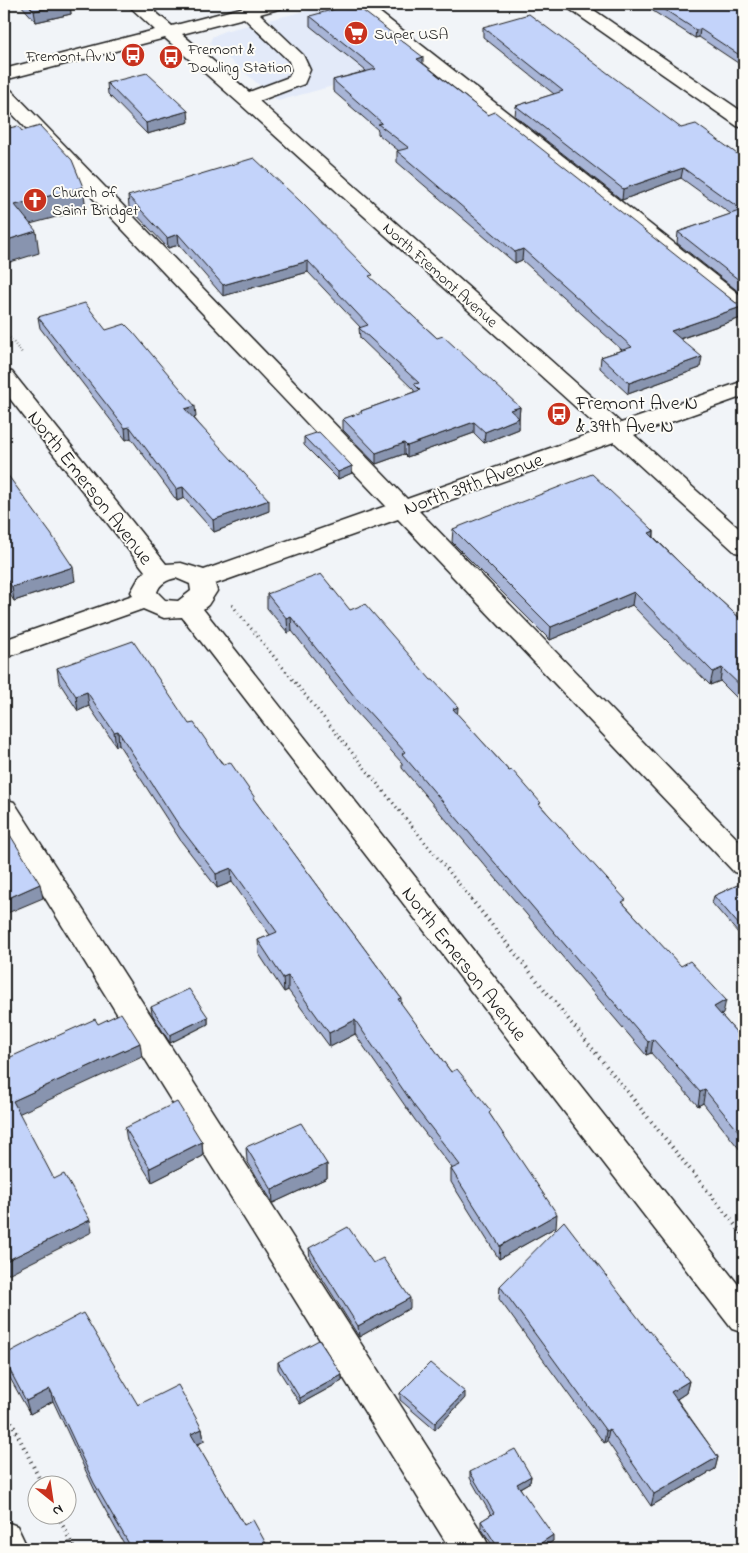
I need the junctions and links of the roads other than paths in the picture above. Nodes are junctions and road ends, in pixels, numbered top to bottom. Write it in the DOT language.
graph roads {
  1 [pos="136,4"];
  2 [pos="276,4"];
  3 [pos="358,4"];
  4 [pos="574,4"];
  5 [pos="247,11"];
  6 [pos="168,31"];
  7 [pos="4,74"];
  8 [pos="4,94"];
  9 [pos="246,99"];
  10 [pos="744,122"];
  11 [pos="744,308"];
  12 [pos="4,377"];
  13 [pos="744,388"];
  14 [pos="617,432"];
  15 [pos="403,508"];
  16 [pos="744,546"];
  17 [pos="160,574"];
  18 [pos="201,580"];
  19 [pos="147,599"];
  20 [pos="188,607"];
  21 [pos="4,649"];
  22 [pos="4,809"];
  23 [pos="744,864"];
  24 [pos="744,1318"];
  25 [pos="4,1538"];
  26 [pos="9,1549"];
  27 [pos="471,1549"];
  1 -- 6 [label="street, North Fremont Avenue"];
  2 -- 5 [label="street"];
  3 -- 11 [label="street"];
  4 -- 10 [label="street"];
  5 -- 6 [label="street"];
  5 -- 9 [label="street"];
  6 -- 7 [label="street"];
  6 -- 9 [label="street, North Fremont Avenue"];
  8 -- 15 [label="street"];
  9 -- 14 [label="street, North Fremont Avenue"];
  12 -- 17 [label="street, North Emerson Avenue"];
  13 -- 14 [label="street, North 39th Avenue"];
  14 -- 15 [label="street, North 39th Avenue"];
  14 -- 16 [label="street, North Fremont Avenue"];
  15 -- 18 [label="street, North 39th Avenue"];
  15 -- 23 [label="street"];
  17 -- 18 [label="street"];
  17 -- 19 [label="street"];
  18 -- 20 [label="street"];
  19 -- 20 [label="street"];
  19 -- 21 [label="street"];
  20 -- 24 [label="street, North Emerson Avenue"];
  22 -- 27 [label="street"];
  25 -- 26 [label="street"];
}
